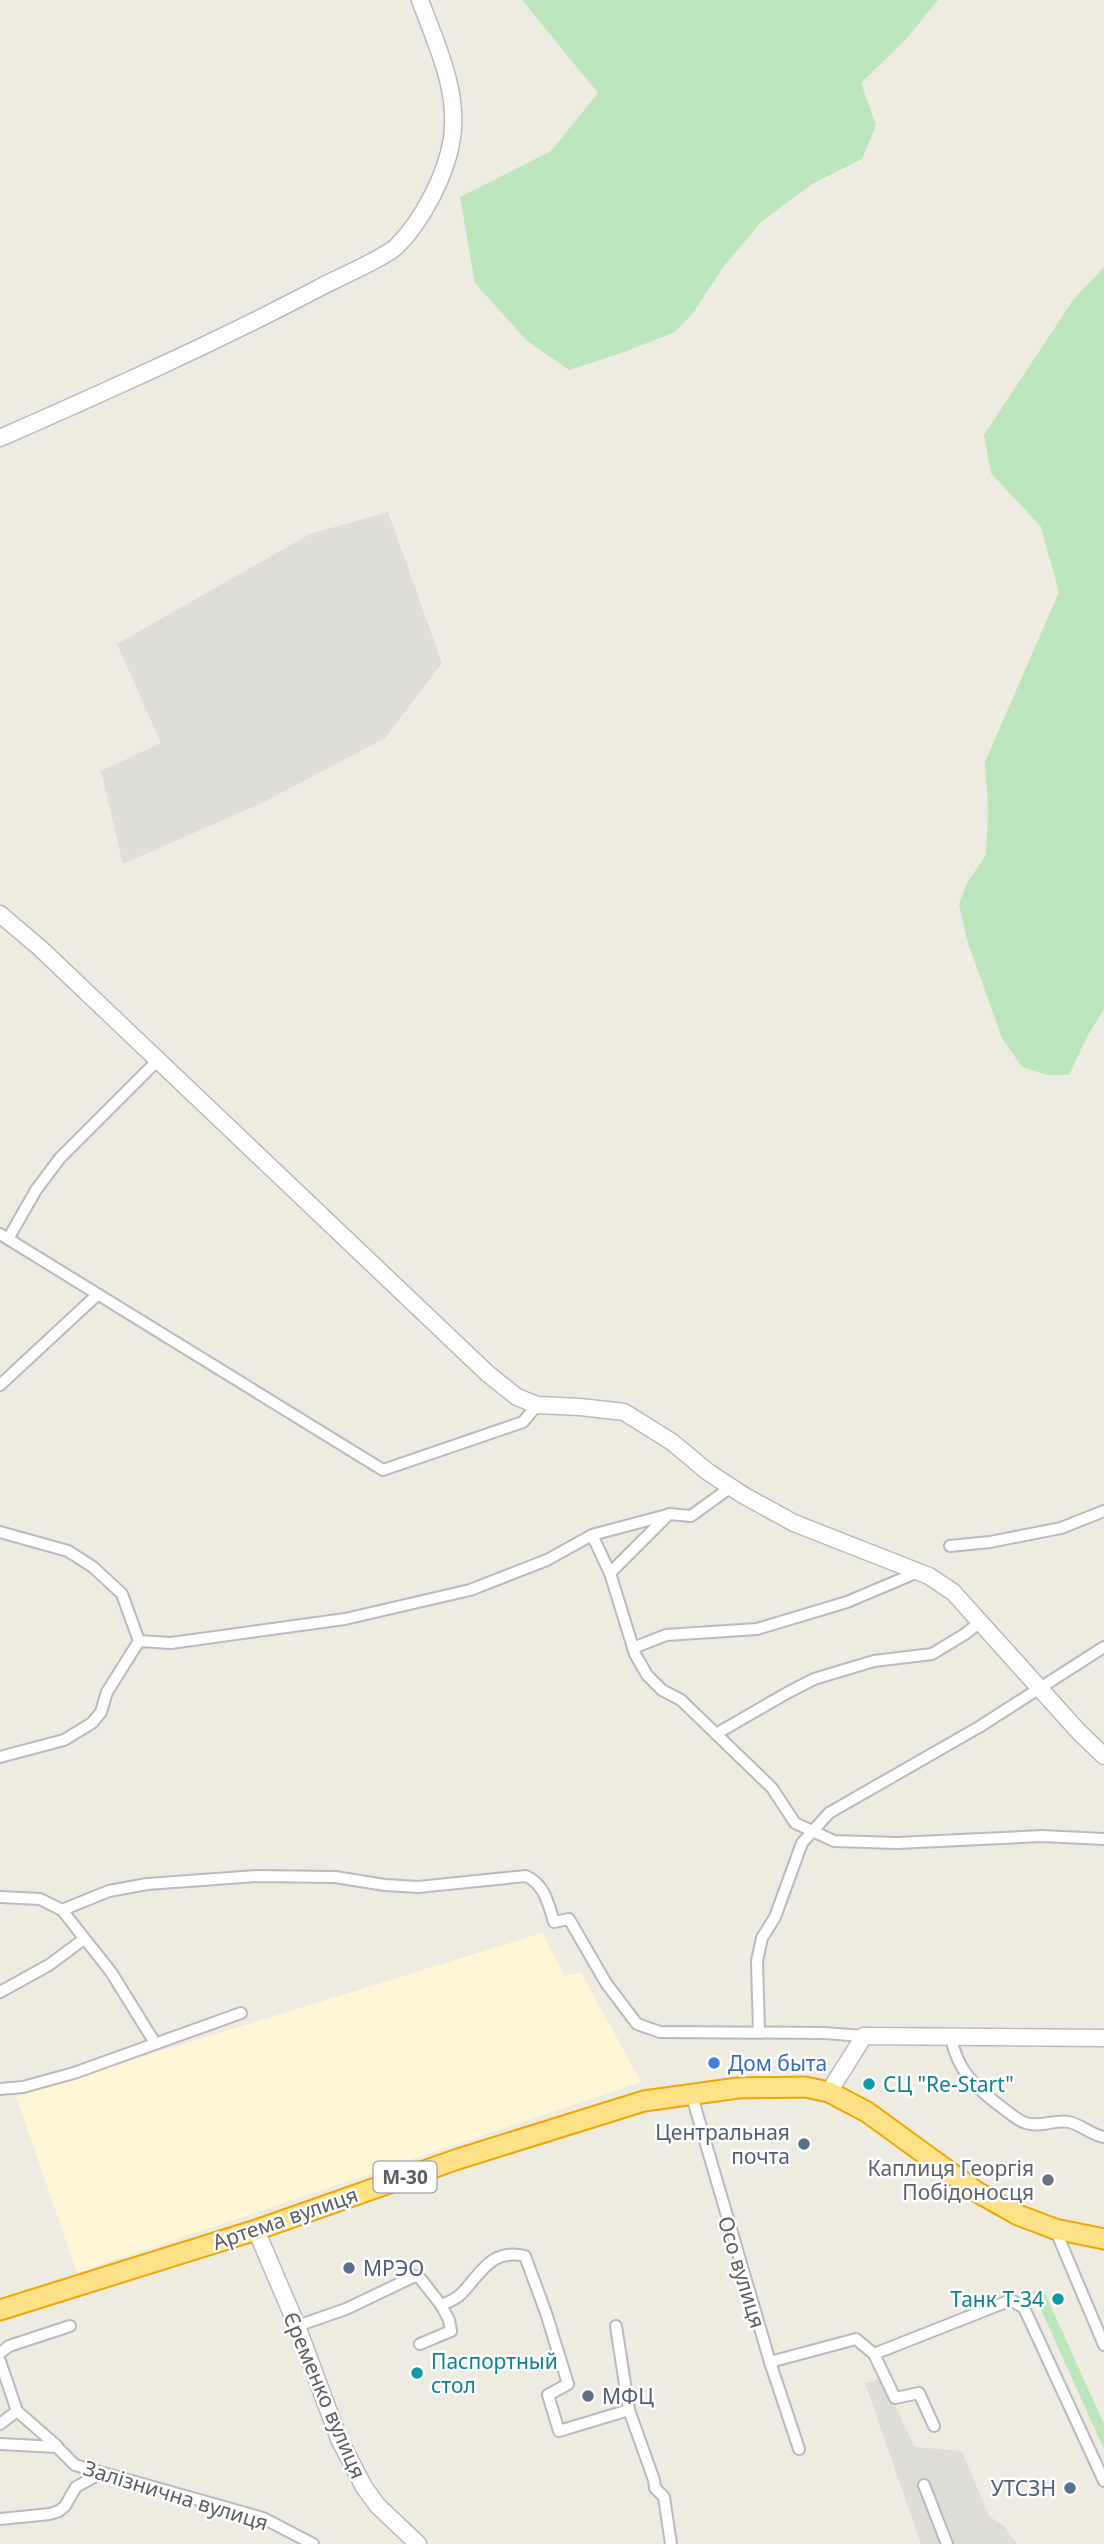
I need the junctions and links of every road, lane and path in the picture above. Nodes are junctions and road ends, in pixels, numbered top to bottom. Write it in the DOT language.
graph roads {
  1 [pos="420,0"];
  2 [pos="0,438"];
  3 [pos="0,914"];
  4 [pos="158,1060"];
  5 [pos="4,1237"];
  6 [pos="97,1295"];
  7 [pos="0,1385"];
  8 [pos="537,1405"];
  9 [pos="731,1487"];
  10 [pos="1104,1511"];
  11 [pos="669,1514"];
  12 [pos="0,1532"];
  13 [pos="593,1535"];
  14 [pos="950,1546"];
  15 [pos="918,1572"];
  16 [pos="610,1573"];
  17 [pos="980,1622"];
  18 [pos="139,1641"];
  19 [pos="1104,1647"];
  20 [pos="633,1648"];
  21 [pos="1040,1690"];
  22 [pos="716,1734"];
  23 [pos="1104,1756"];
  24 [pos="0,1757"];
  25 [pos="812,1831"];
  26 [pos="1104,1839"];
  27 [pos="0,1896"];
  28 [pos="62,1910"];
  29 [pos="84,1939"];
  30 [pos="0,1992"];
  31 [pos="240,2012"];
  32 [pos="759,2032"];
  33 [pos="864,2036"];
  34 [pos="951,2037"];
  35 [pos="1104,2038"];
  36 [pos="155,2043"];
  37 [pos="0,2089"];
  38 [pos="824,2090"];
  39 [pos="691,2093"];
  40 [pos="1104,2137"];
  41 [pos="1055,2229"];
  42 [pos="256,2230"];
  43 [pos="1104,2239"];
  44 [pos="441,2305"];
  45 [pos="0,2310"];
  46 [pos="70,2326"];
  47 [pos="297,2326"];
  48 [pos="616,2326"];
  49 [pos="420,2344"];
  50 [pos="1104,2345"];
  51 [pos="0,2353"];
  52 [pos="874,2354"];
  53 [pos="0,2361"];
  54 [pos="770,2362"];
  55 [pos="629,2410"];
  56 [pos="17,2411"];
  57 [pos="0,2424"];
  58 [pos="934,2426"];
  59 [pos="0,2444"];
  60 [pos="57,2446"];
  61 [pos="799,2449"];
  62 [pos="101,2473"];
  63 [pos="1104,2481"];
  64 [pos="924,2485"];
  65 [pos="0,2519"];
  66 [pos="313,2544"];
  67 [pos="418,2544"];
  68 [pos="671,2544"];
  69 [pos="947,2544"];
  1 -- 2 [label="street"];
  3 -- 4 [label="street"];
  4 -- 5 [label="street"];
  4 -- 8 [label="street"];
  5 -- 6 [label="street"];
  6 -- 7 [label="street"];
  6 -- 8 [label="street"];
  8 -- 9 [label="street"];
  9 -- 11 [label="street"];
  9 -- 15 [label="street"];
  10 -- 14 [label="street"];
  11 -- 13 [label="street"];
  11 -- 16 [label="street"];
  12 -- 18 [label="street"];
  13 -- 16 [label="street"];
  13 -- 18 [label="street"];
  15 -- 17 [label="street"];
  15 -- 20 [label="street"];
  16 -- 20 [label="street"];
  17 -- 21 [label="street"];
  17 -- 22 [label="street"];
  18 -- 24 [label="street"];
  19 -- 21 [label="street"];
  20 -- 22 [label="street"];
  21 -- 23 [label="street"];
  21 -- 25 [label="street"];
  22 -- 25 [label="street"];
  25 -- 26 [label="street"];
  25 -- 32 [label="street"];
  27 -- 28 [label="street"];
  28 -- 29 [label="street"];
  28 -- 32 [label="street"];
  29 -- 30 [label="street"];
  29 -- 36 [label="street"];
  31 -- 36 [label="street"];
  32 -- 33 [label="street"];
  33 -- 34 [label="street"];
  33 -- 38 [label="street"];
  34 -- 35 [label="street"];
  34 -- 40 [label="street"];
  36 -- 37 [label="street"];
  38 -- 39 [label="highway, Артема вулиця / М-30"];
  38 -- 41 [label="highway, М-30"];
  39 -- 42 [label="highway, Артема вулиця / М-30"];
  39 -- 54 [label="street, Осо вулиця"];
  41 -- 43 [label="highway, М-30"];
  41 -- 50 [label="street"];
  42 -- 45 [label="highway, Артема вулиця / М-30"];
  42 -- 47 [label="street, Єременко вулиця"];
  44 -- 47 [label="street"];
  44 -- 49 [label="street"];
  44 -- 55 [label="street"];
  46 -- 51 [label="street"];
  47 -- 67 [label="street, Єременко вулиця"];
  48 -- 55 [label="street"];
  52 -- 54 [label="street"];
  52 -- 58 [label="street"];
  52 -- 63 [label="street"];
  53 -- 56 [label="street"];
  54 -- 61 [label="street, Осо вулиця"];
  55 -- 68 [label="street"];
  56 -- 57 [label="street"];
  56 -- 60 [label="street, Залізнична вулиця"];
  59 -- 60 [label="street"];
  60 -- 62 [label="street, Залізнична вулиця"];
  62 -- 65 [label="street"];
  62 -- 66 [label="street, Залізнична вулиця"];
  64 -- 69 [label="street"];
}
